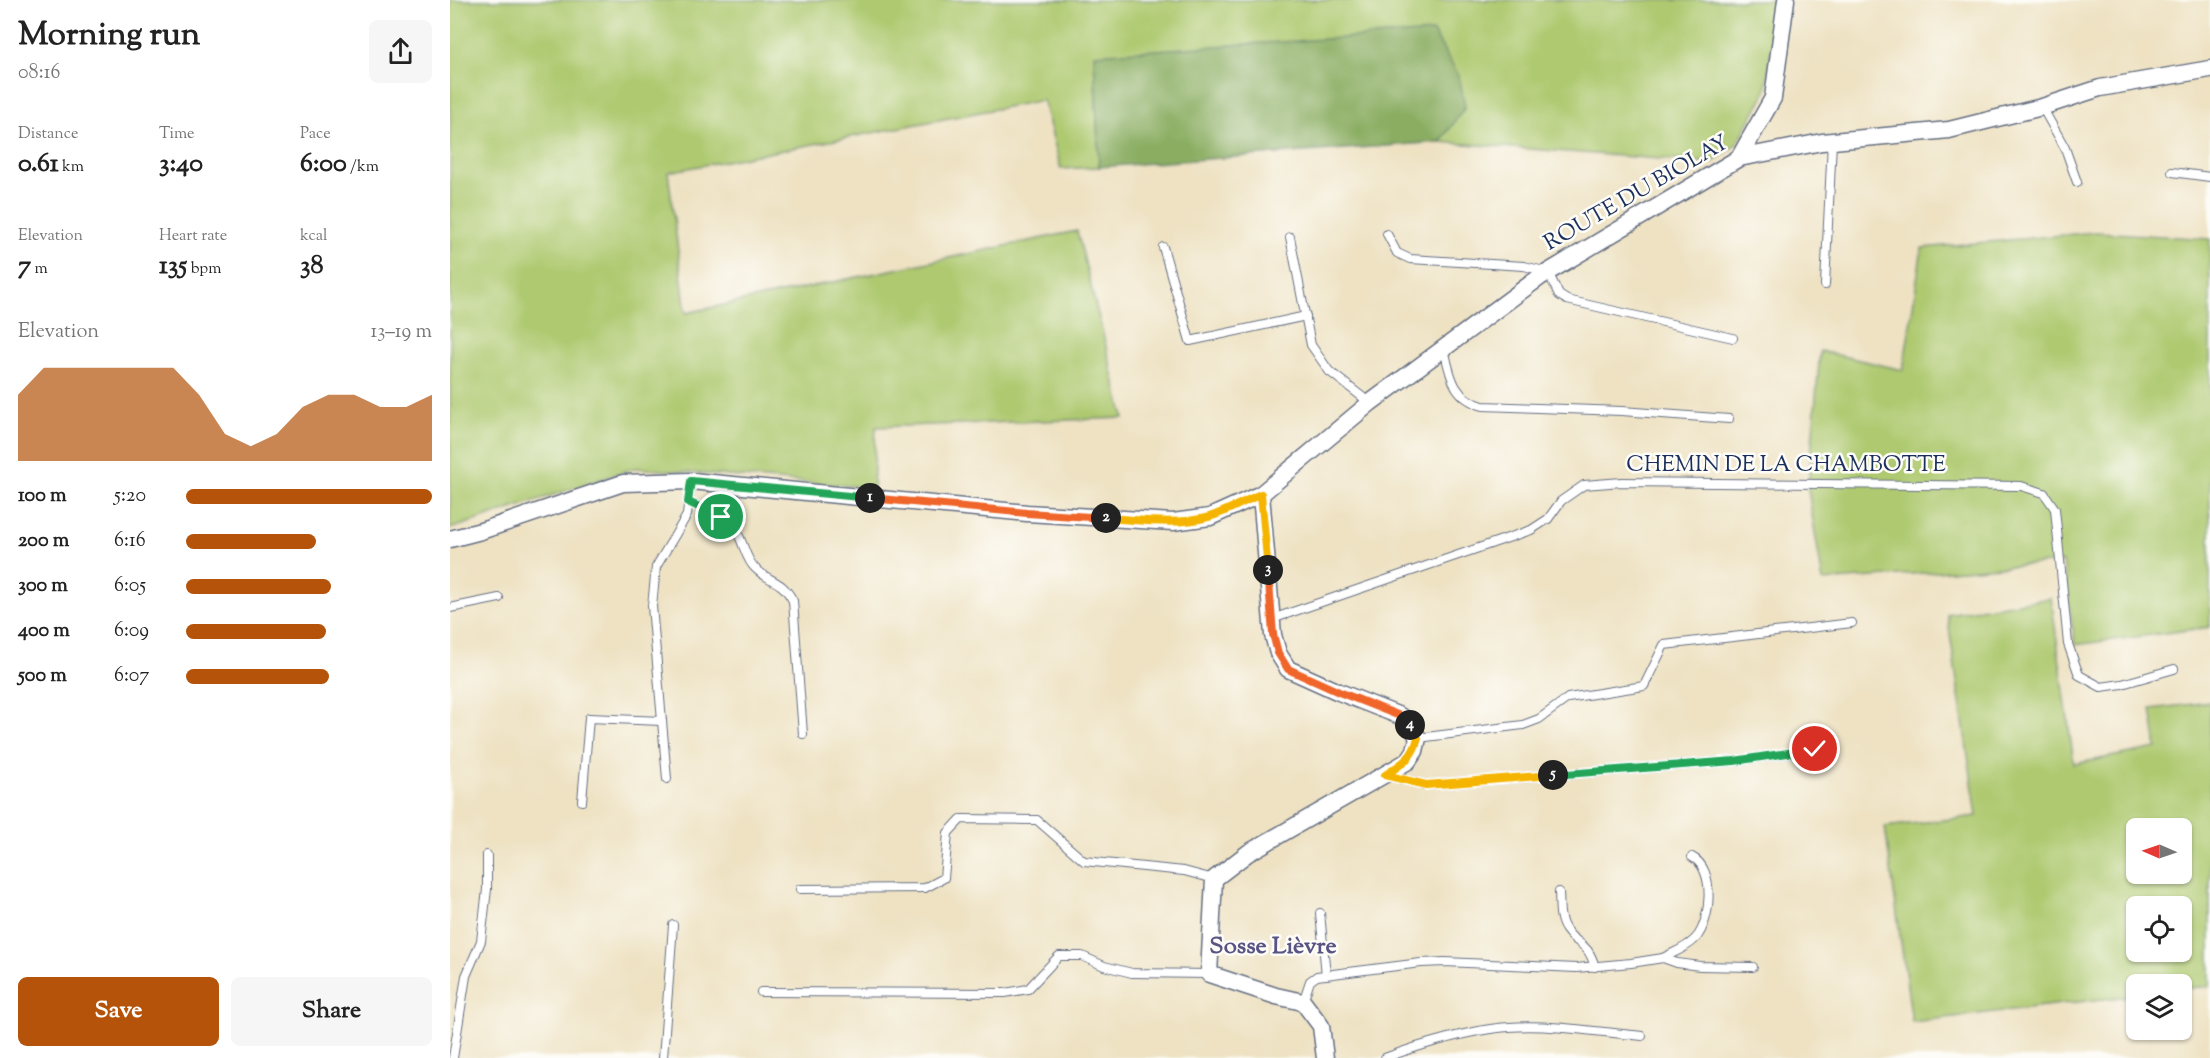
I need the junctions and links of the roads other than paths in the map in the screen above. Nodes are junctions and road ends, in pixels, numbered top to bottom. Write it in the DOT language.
graph roads {
  1 [pos="1786,0"];
  2 [pos="2210,69"];
  3 [pos="2042,107"];
  4 [pos="1832,142"];
  5 [pos="1739,158"];
  6 [pos="2172,172"];
  7 [pos="2210,177"];
  8 [pos="2078,182"];
  9 [pos="1387,234"];
  10 [pos="1290,237"];
  11 [pos="1162,247"];
  12 [pos="1548,272"];
  13 [pos="1825,285"];
  14 [pos="1306,316"];
  15 [pos="1732,338"];
  16 [pos="1444,348"];
  17 [pos="1370,403"];
  18 [pos="1730,419"];
  19 [pos="691,481"];
  20 [pos="1261,494"];
  21 [pos="688,502"];
  22 [pos="450,538"];
  23 [pos="499,598"];
  24 [pos="450,608"];
  25 [pos="1272,619"];
  26 [pos="1852,623"];
  27 [pos="2174,669"];
  28 [pos="662,721"];
  29 [pos="803,734"];
  30 [pos="1418,738"];
  31 [pos="1832,747"];
  32 [pos="1385,775"];
  33 [pos="667,779"];
  34 [pos="582,801"];
  35 [pos="487,855"];
  36 [pos="1692,857"];
  37 [pos="1214,879"];
  38 [pos="800,889"];
  39 [pos="1559,892"];
  40 [pos="1320,914"];
  41 [pos="673,925"];
  42 [pos="1663,958"];
  43 [pos="1595,966"];
  44 [pos="1753,967"];
  45 [pos="1209,974"];
  46 [pos="1326,975"];
  47 [pos="761,992"];
  48 [pos="1303,1002"];
  49 [pos="1642,1036"];
  50 [pos="453,1058"];
  51 [pos="663,1058"];
  52 [pos="1325,1058"];
  53 [pos="1385,1058"];
  1 -- 5 [label="street"];
  2 -- 3 [label="street, ROUTE DU BIOLAY"];
  3 -- 4 [label="street, ROUTE DU BIOLAY"];
  3 -- 8 [label="lane"];
  4 -- 5 [label="street, ROUTE DU BIOLAY"];
  4 -- 13 [label="lane"];
  5 -- 12 [label="street, ROUTE DU BIOLAY"];
  6 -- 7 [label="lane"];
  9 -- 12 [label="lane"];
  10 -- 14 [label="lane"];
  11 -- 14 [label="lane"];
  12 -- 15 [label="lane"];
  12 -- 16 [label="street, ROUTE DU BIOLAY"];
  14 -- 17 [label="lane"];
  16 -- 17 [label="street, ROUTE DU BIOLAY"];
  16 -- 18 [label="lane"];
  17 -- 20 [label="street, ROUTE DU BIOLAY"];
  19 -- 20 [label="street, ROUTE DU BIOLAY"];
  19 -- 21 [label="lane"];
  19 -- 22 [label="street, ROUTE DU BIOLAY"];
  20 -- 25 [label="street"];
  21 -- 28 [label="lane"];
  21 -- 29 [label="lane"];
  23 -- 24 [label="lane"];
  25 -- 27 [label="lane, CHEMIN DE LA CHAMBOTTE"];
  25 -- 30 [label="street"];
  26 -- 30 [label="lane"];
  28 -- 33 [label="lane"];
  28 -- 34 [label="lane"];
  30 -- 32 [label="street"];
  31 -- 32 [label="lane"];
  32 -- 37 [label="street"];
  35 -- 50 [label="lane"];
  36 -- 42 [label="lane"];
  37 -- 38 [label="lane"];
  37 -- 45 [label="street"];
  39 -- 43 [label="lane"];
  40 -- 46 [label="lane"];
  41 -- 51 [label="lane"];
  42 -- 43 [label="lane"];
  42 -- 44 [label="lane"];
  43 -- 46 [label="lane"];
  45 -- 47 [label="lane"];
  45 -- 48 [label="street"];
  46 -- 48 [label="lane"];
  48 -- 52 [label="street"];
  49 -- 53 [label="lane"];
}
